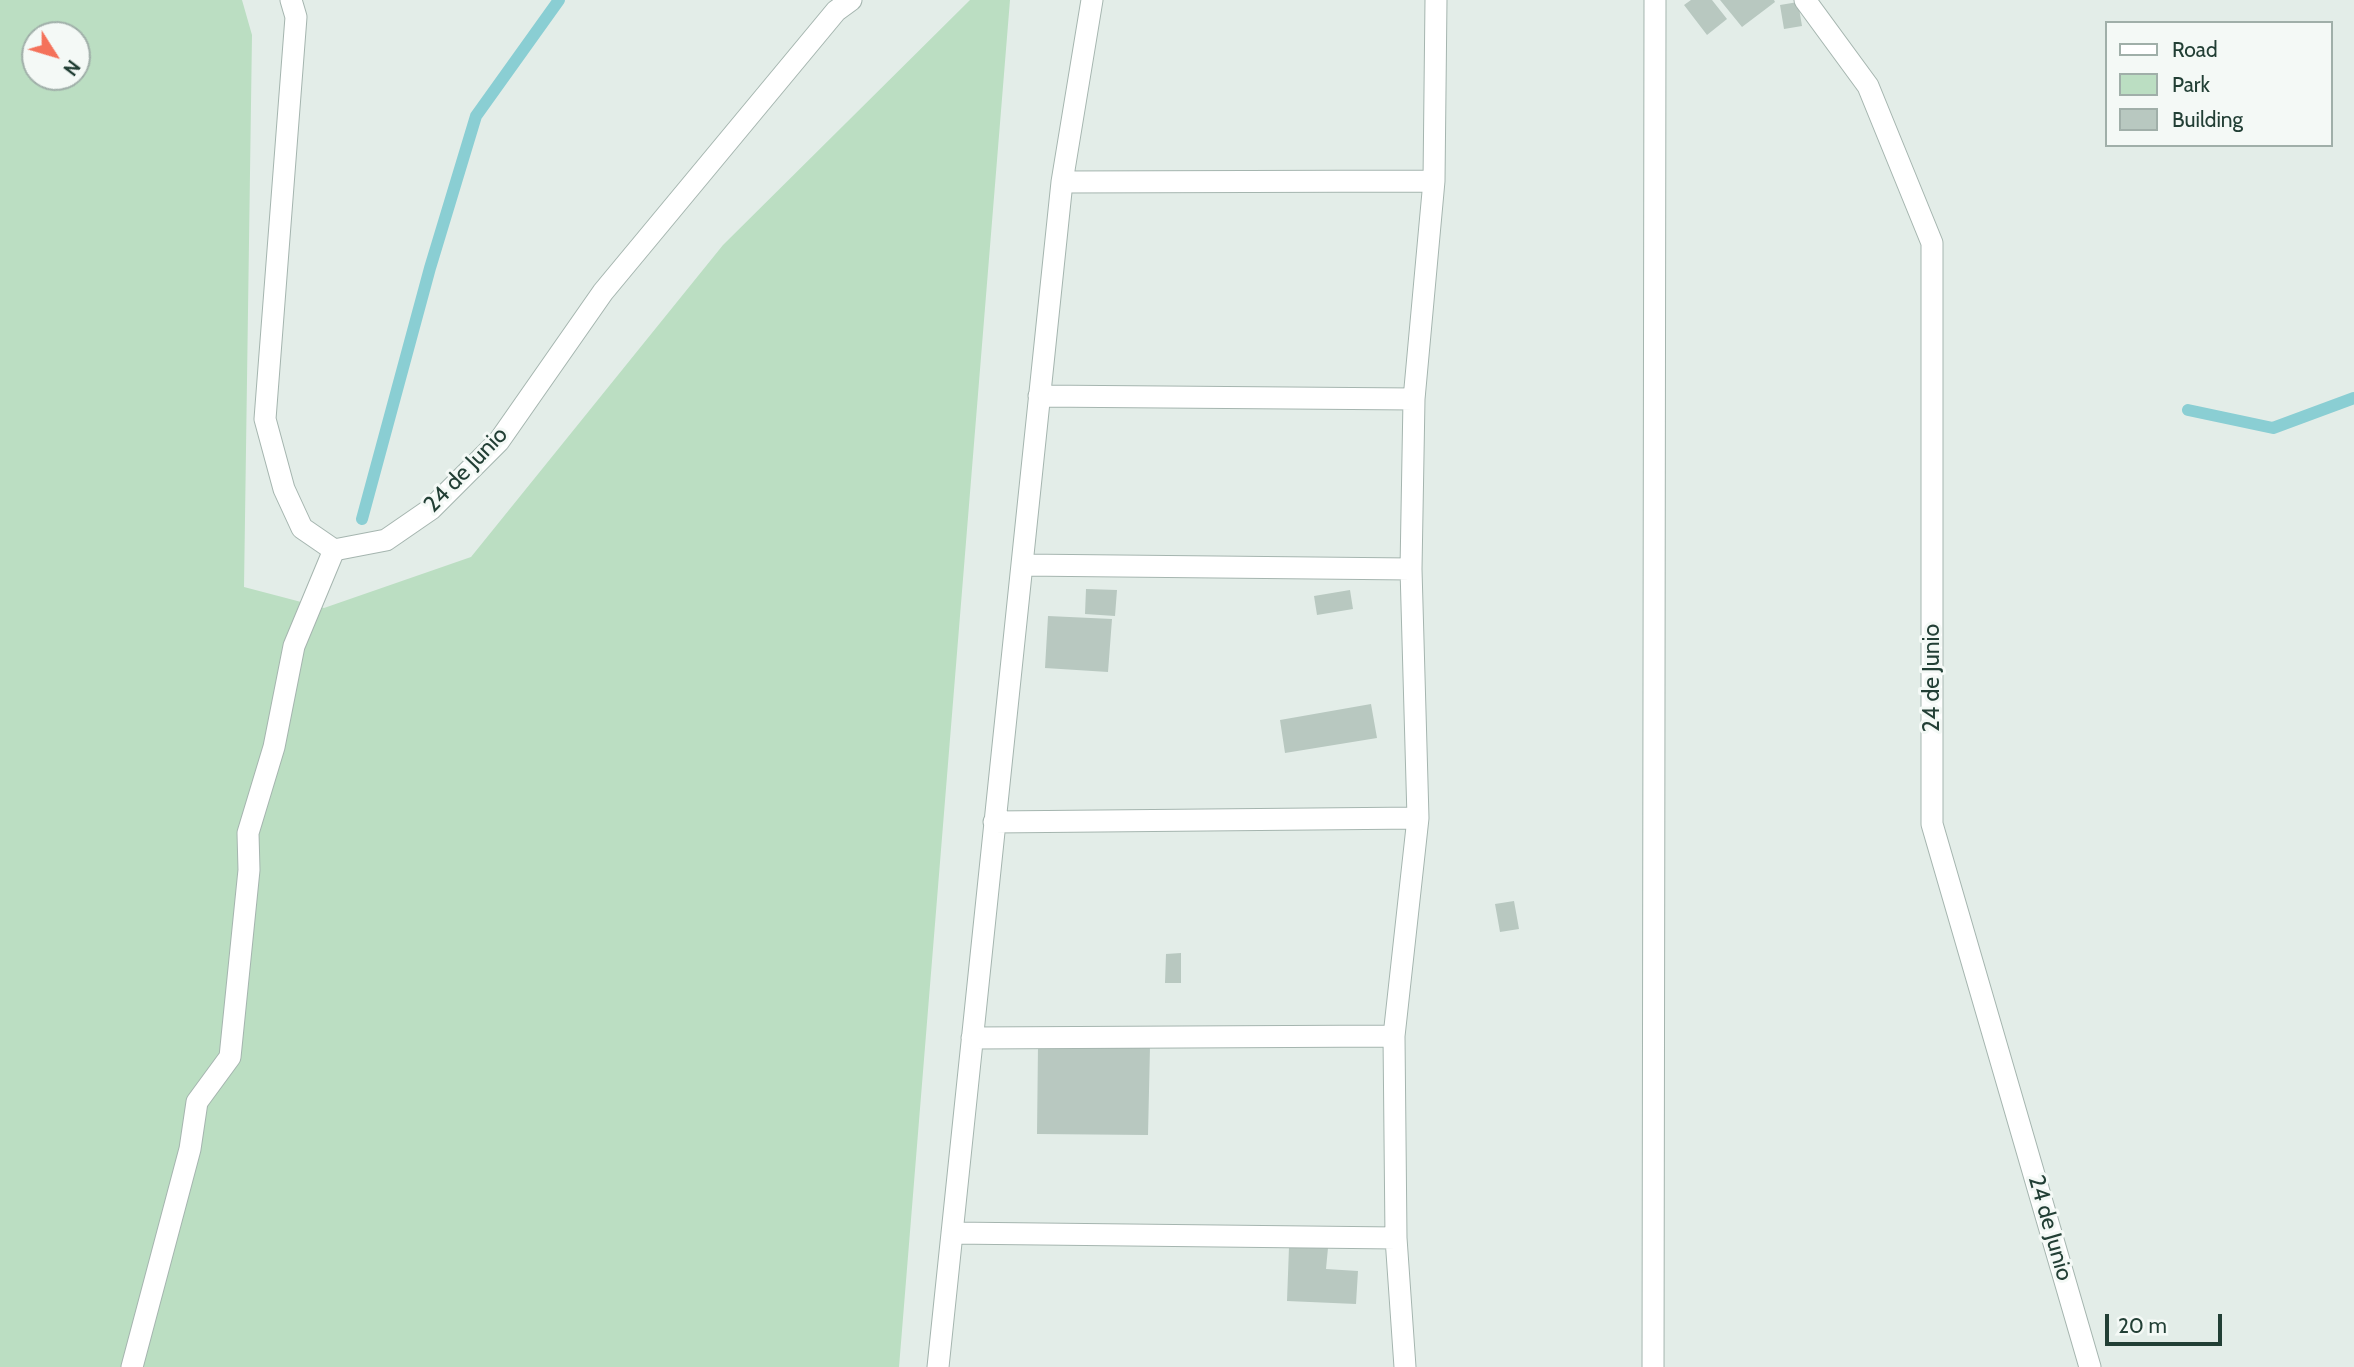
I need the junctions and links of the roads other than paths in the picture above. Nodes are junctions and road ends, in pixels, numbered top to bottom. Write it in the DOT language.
graph roads {
  1 [pos="291,0"];
  2 [pos="851,0"];
  3 [pos="1092,0"];
  4 [pos="1436,0"];
  5 [pos="1655,0"];
  6 [pos="1805,0"];
  7 [pos="1434,181"];
  8 [pos="1062,182"];
  9 [pos="1039,396"];
  10 [pos="1414,399"];
  11 [pos="334,550"];
  12 [pos="1022,565"];
  13 [pos="1411,569"];
  14 [pos="1418,818"];
  15 [pos="995,822"];
  16 [pos="1394,1036"];
  17 [pos="972,1038"];
  18 [pos="952,1233"];
  19 [pos="1396,1238"];
  20 [pos="132,1367"];
  21 [pos="938,1367"];
  22 [pos="1405,1367"];
  23 [pos="1653,1367"];
  24 [pos="2090,1367"];
  1 -- 11 [label="street"];
  2 -- 11 [label="street, 24 de Junio"];
  3 -- 8 [label="street"];
  4 -- 7 [label="street"];
  5 -- 23 [label="street"];
  6 -- 24 [label="street, 24 de Junio"];
  7 -- 8 [label="street"];
  7 -- 10 [label="street"];
  8 -- 9 [label="street"];
  9 -- 10 [label="street"];
  9 -- 12 [label="street"];
  10 -- 13 [label="street"];
  11 -- 20 [label="street"];
  12 -- 13 [label="street"];
  12 -- 15 [label="street"];
  13 -- 14 [label="street"];
  14 -- 15 [label="street"];
  14 -- 16 [label="street"];
  15 -- 17 [label="street"];
  16 -- 17 [label="street"];
  16 -- 19 [label="street"];
  17 -- 18 [label="street"];
  18 -- 19 [label="street"];
  18 -- 21 [label="street"];
  19 -- 22 [label="street"];
}
